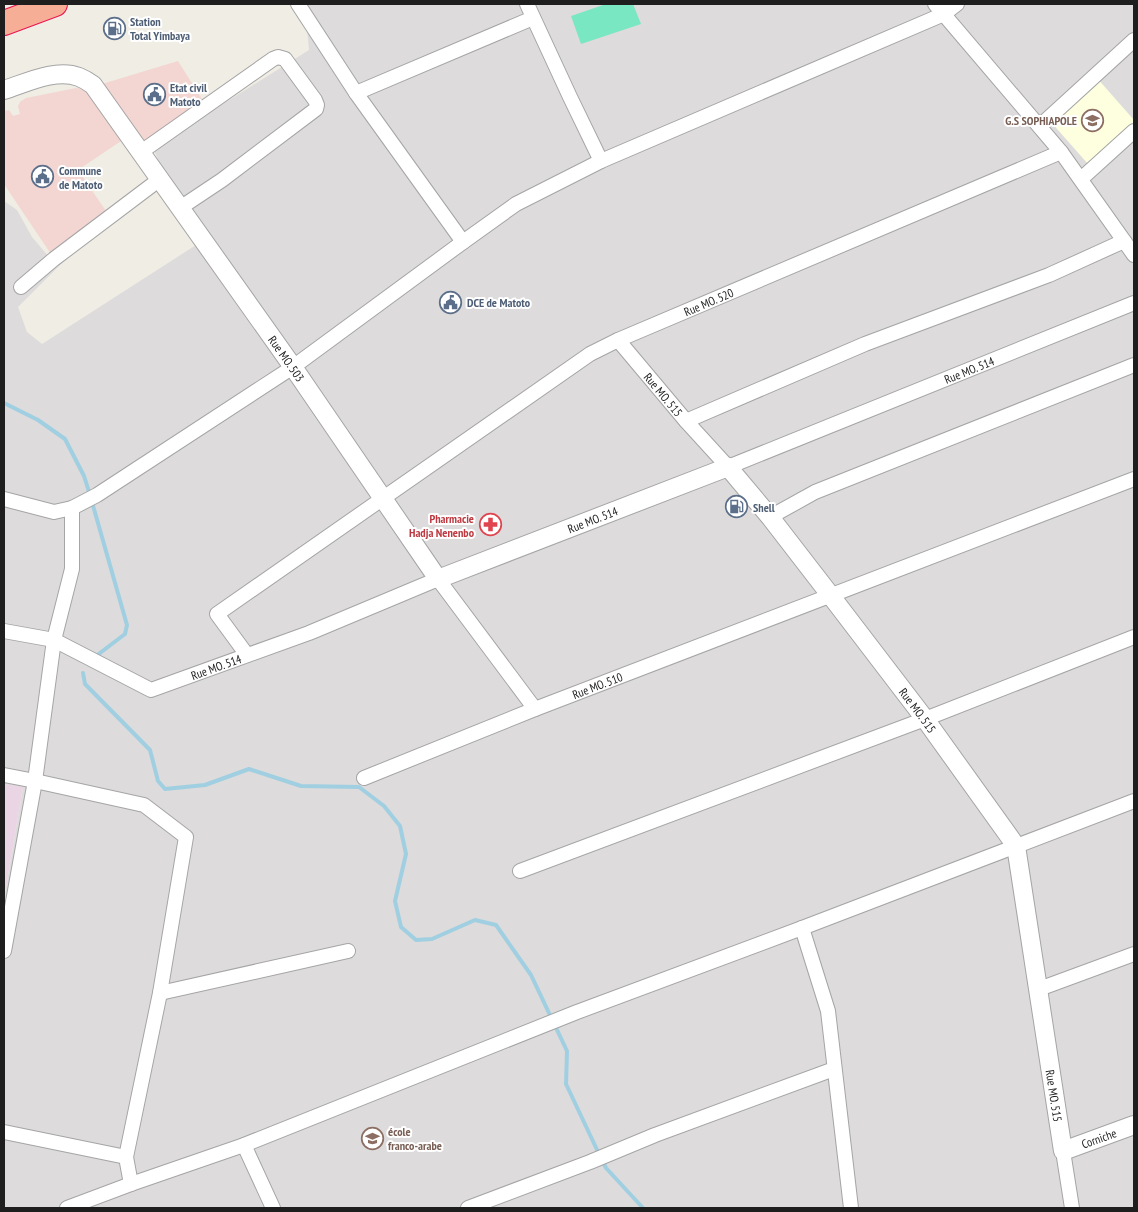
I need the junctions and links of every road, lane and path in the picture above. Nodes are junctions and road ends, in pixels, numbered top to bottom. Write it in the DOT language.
graph roads {
  1 [pos="55,4"];
  2 [pos="298,4"];
  3 [pos="527,4"];
  4 [pos="957,4"];
  5 [pos="26,9"];
  6 [pos="940,9"];
  7 [pos="533,18"];
  8 [pos="4,23"];
  9 [pos="1134,40"];
  10 [pos="4,90"];
  11 [pos="356,93"];
  12 [pos="1040,126"];
  13 [pos="1134,131"];
  14 [pos="141,152"];
  15 [pos="1060,152"];
  16 [pos="601,161"];
  17 [pos="160,179"];
  18 [pos="1081,179"];
  19 [pos="180,208"];
  20 [pos="1124,241"];
  21 [pos="463,242"];
  22 [pos="1134,255"];
  23 [pos="21,287"];
  24 [pos="1134,303"];
  25 [pos="618,340"];
  26 [pos="1134,365"];
  27 [pos="293,367"];
  28 [pos="686,420"];
  29 [pos="728,467"];
  30 [pos="1134,479"];
  31 [pos="382,498"];
  32 [pos="4,499"];
  33 [pos="78,505"];
  34 [pos="770,517"];
  35 [pos="438,579"];
  36 [pos="832,596"];
  37 [pos="4,631"];
  38 [pos="1134,637"];
  39 [pos="54,640"];
  40 [pos="247,655"];
  41 [pos="535,709"];
  42 [pos="925,719"];
  43 [pos="4,775"];
  44 [pos="364,778"];
  45 [pos="36,781"];
  46 [pos="1134,801"];
  47 [pos="1016,846"];
  48 [pos="520,871"];
  49 [pos="802,928"];
  50 [pos="4,951"];
  51 [pos="348,951"];
  52 [pos="1134,954"];
  53 [pos="1039,990"];
  54 [pos="160,994"];
  55 [pos="834,1069"];
  56 [pos="1134,1125"];
  57 [pos="4,1132"];
  58 [pos="244,1145"];
  59 [pos="1063,1151"];
  60 [pos="126,1157"];
  61 [pos="132,1184"];
  62 [pos="67,1208"];
  63 [pos="273,1208"];
  64 [pos="468,1208"];
  65 [pos="851,1208"];
  66 [pos="1072,1208"];
  1 -- 5 [label="highway"];
  2 -- 11 [label="street"];
  3 -- 7 [label="street"];
  4 -- 6 [label="street"];
  5 -- 8 [label="highway"];
  6 -- 12 [label="street"];
  6 -- 16 [label="street"];
  7 -- 11 [label="street"];
  7 -- 16 [label="street"];
  9 -- 12 [label="street"];
  10 -- 14 [label="street, Rue MO. 503"];
  11 -- 21 [label="street"];
  12 -- 15 [label="street"];
  13 -- 18 [label="street"];
  14 -- 17 [label="street, Rue MO. 503"];
  14 -- 19 [label="street"];
  15 -- 18 [label="street"];
  15 -- 25 [label="street, Rue MO. 520"];
  16 -- 21 [label="street"];
  17 -- 19 [label="street, Rue MO. 503"];
  17 -- 23 [label="street"];
  18 -- 20 [label="street"];
  19 -- 27 [label="street, Rue MO. 503"];
  20 -- 22 [label="street"];
  20 -- 28 [label="street"];
  21 -- 27 [label="street"];
  24 -- 29 [label="street, Rue MO. 514"];
  25 -- 28 [label="street, Rue MO. 515"];
  25 -- 31 [label="street, Rue MO. 520"];
  26 -- 34 [label="street"];
  27 -- 31 [label="street, Rue MO. 503"];
  27 -- 33 [label="street"];
  28 -- 29 [label="street, Rue MO. 515"];
  29 -- 34 [label="street, Rue MO. 515"];
  29 -- 35 [label="street, Rue MO. 514"];
  30 -- 36 [label="street, Rue MO. 510"];
  31 -- 35 [label="street, Rue MO. 503"];
  31 -- 40 [label="street, Rue MO. 520"];
  32 -- 33 [label="street"];
  33 -- 39 [label="street"];
  34 -- 36 [label="street, Rue MO. 515"];
  35 -- 40 [label="street, Rue MO. 514"];
  35 -- 41 [label="street, Rue MO. 503"];
  36 -- 41 [label="street, Rue MO. 510"];
  36 -- 42 [label="street, Rue MO. 515"];
  37 -- 39 [label="street, Rue MO. 514"];
  38 -- 42 [label="street"];
  39 -- 40 [label="street, Rue MO. 514"];
  39 -- 45 [label="street"];
  41 -- 44 [label="street, Rue MO. 510"];
  42 -- 47 [label="street, Rue MO. 515"];
  42 -- 48 [label="street"];
  43 -- 45 [label="street"];
  45 -- 50 [label="street"];
  45 -- 54 [label="street"];
  46 -- 47 [label="street"];
  47 -- 49 [label="street"];
  47 -- 53 [label="street, Rue MO. 515"];
  49 -- 55 [label="street"];
  49 -- 58 [label="street"];
  51 -- 54 [label="street"];
  52 -- 53 [label="street"];
  53 -- 59 [label="street, Rue MO. 515"];
  54 -- 60 [label="street"];
  55 -- 64 [label="street"];
  55 -- 65 [label="street"];
  56 -- 59 [label="street, Corniche"];
  57 -- 60 [label="street"];
  58 -- 61 [label="street"];
  58 -- 63 [label="street"];
  59 -- 66 [label="street"];
  60 -- 61 [label="street"];
  61 -- 62 [label="street"];
}
